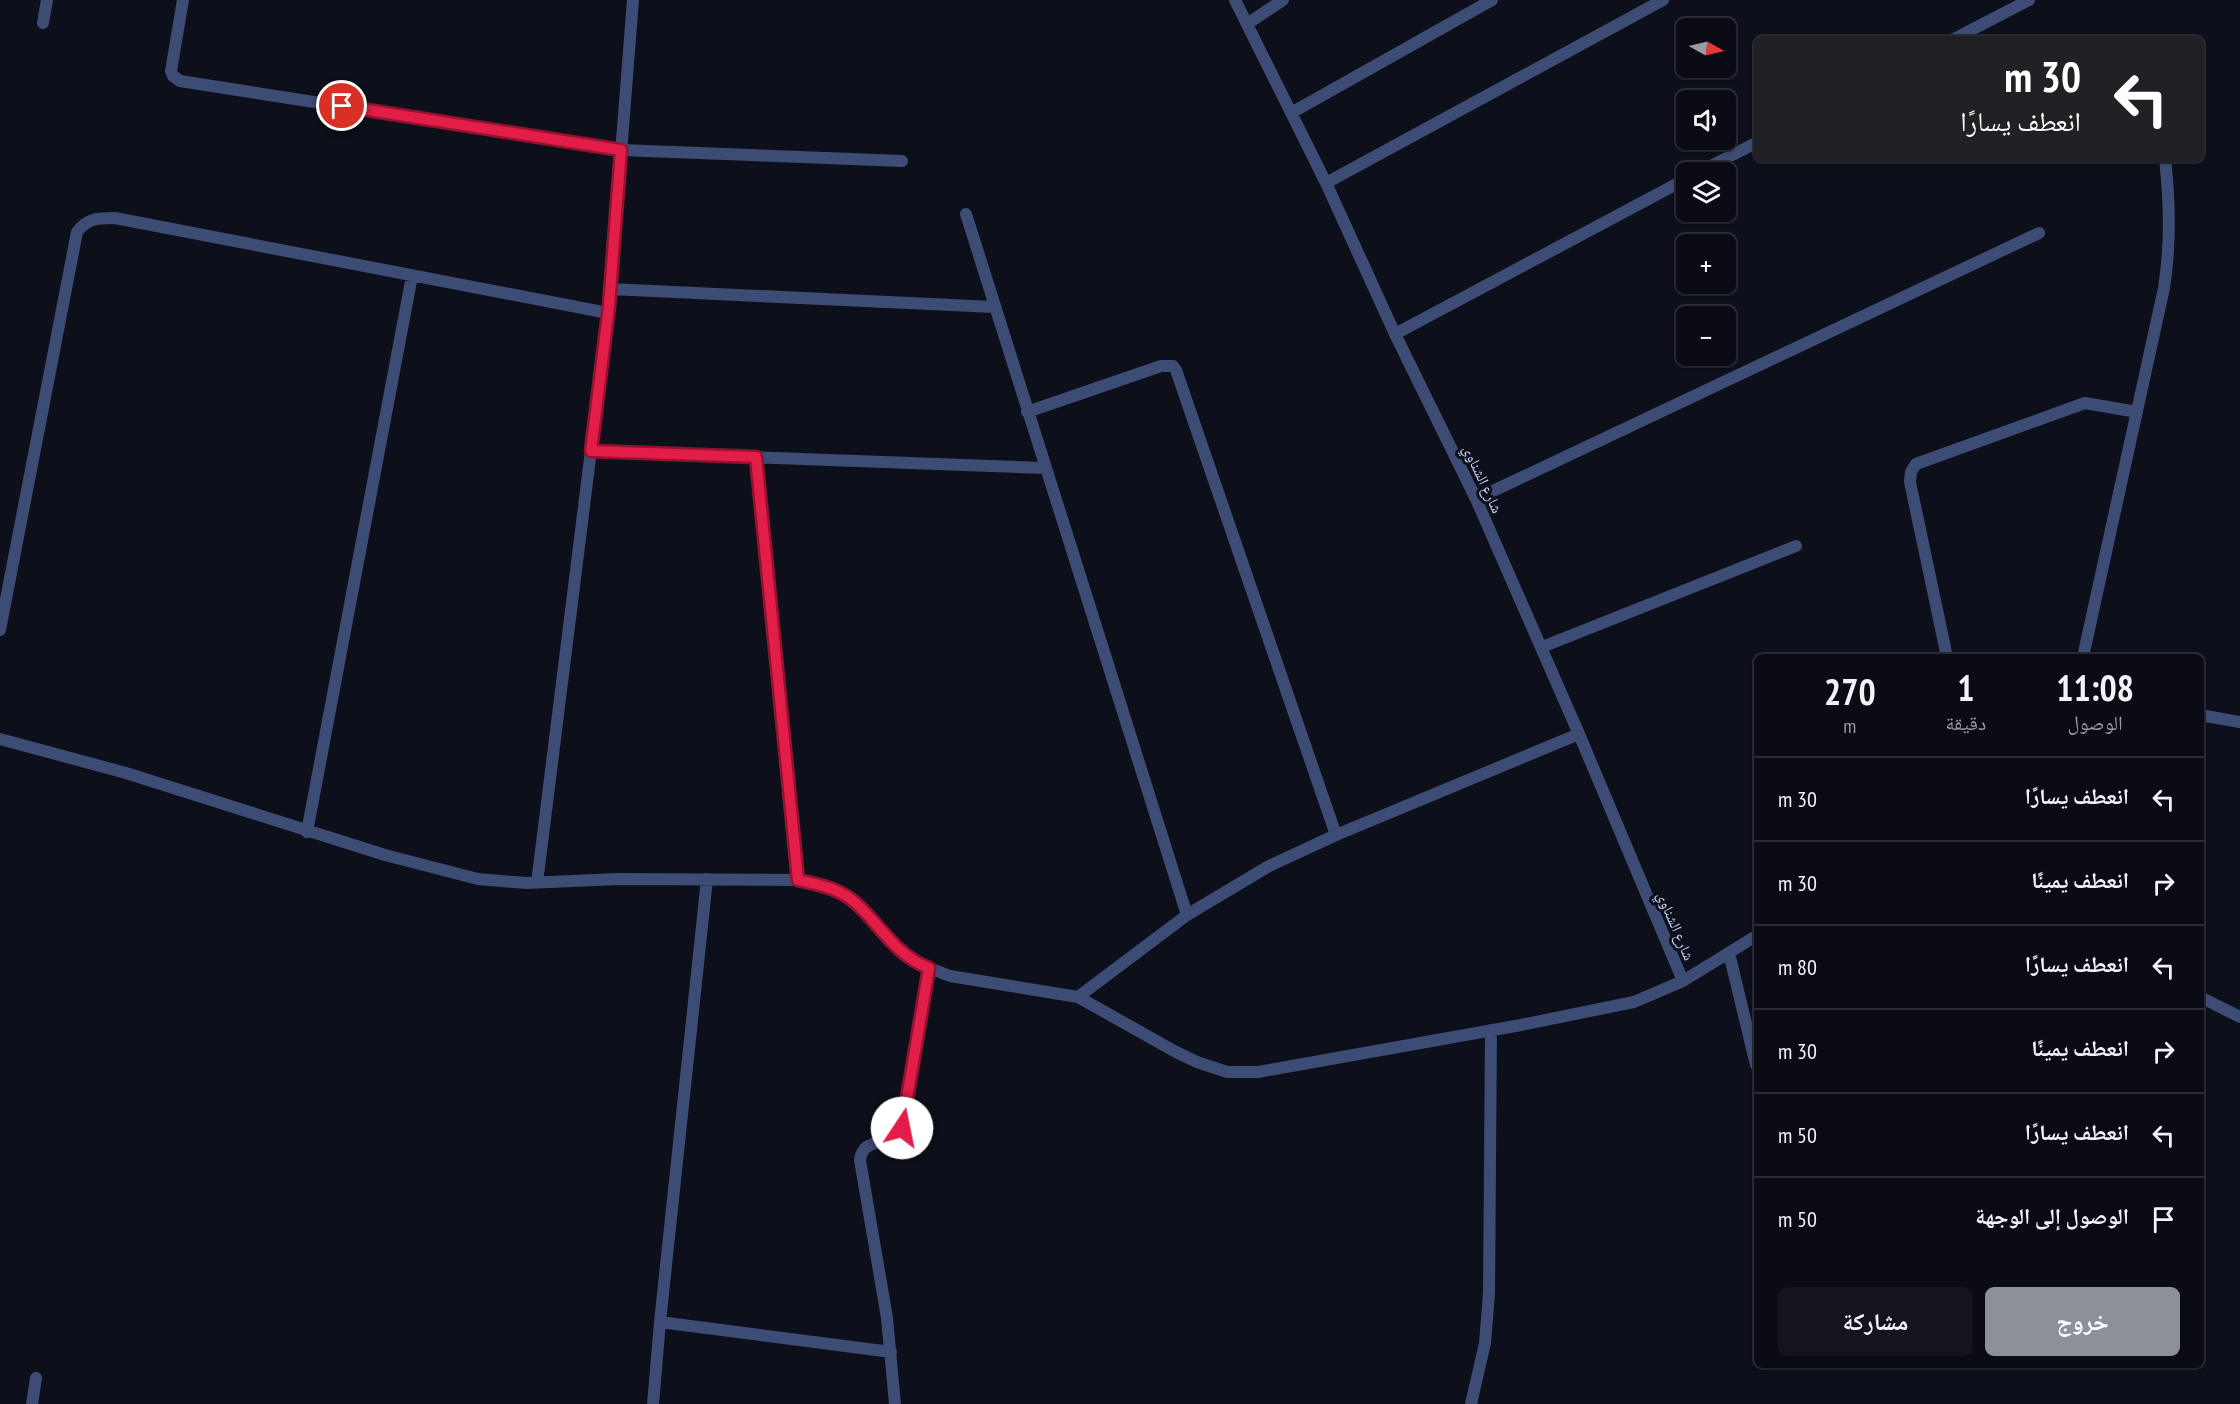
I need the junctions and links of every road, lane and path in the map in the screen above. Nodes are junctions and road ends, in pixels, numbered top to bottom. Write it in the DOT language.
graph roads {
  1 [pos="47,0"];
  2 [pos="183,0"];
  3 [pos="633,0"];
  4 [pos="1235,0"];
  5 [pos="1283,0"];
  6 [pos="1492,0"];
  7 [pos="1663,0"];
  8 [pos="2029,0"];
  9 [pos="43,23"];
  10 [pos="1247,24"];
  11 [pos="1960,36"];
  12 [pos="1292,113"];
  13 [pos="1754,143"];
  14 [pos="621,150"];
  15 [pos="902,161"];
  16 [pos="1718,162"];
  17 [pos="2165,162"];
  18 [pos="1326,183"];
  19 [pos="1676,184"];
  20 [pos="966,214"];
  21 [pos="2039,233"];
  22 [pos="412,276"];
  23 [pos="610,289"];
  24 [pos="994,307"];
  25 [pos="608,313"];
  26 [pos="1395,334"];
  27 [pos="1027,412"];
  28 [pos="2137,412"];
  29 [pos="591,451"];
  30 [pos="756,457"];
  31 [pos="1044,468"];
  32 [pos="1476,498"];
  33 [pos="1796,546"];
  34 [pos="0,630"];
  35 [pos="1542,647"];
  36 [pos="1946,654"];
  37 [pos="2084,654"];
  38 [pos="2204,716"];
  39 [pos="2240,722"];
  40 [pos="1579,734"];
  41 [pos="0,739"];
  42 [pos="307,832"];
  43 [pos="1336,835"];
  44 [pos="707,879"];
  45 [pos="798,880"];
  46 [pos="537,883"];
  47 [pos="1187,915"];
  48 [pos="1754,937"];
  49 [pos="1729,953"];
  50 [pos="929,968"];
  51 [pos="1683,981"];
  52 [pos="1078,997"];
  53 [pos="2204,999"];
  54 [pos="2240,1017"];
  55 [pos="1491,1030"];
  56 [pos="1754,1057"];
  57 [pos="660,1322"];
  58 [pos="891,1352"];
  59 [pos="36,1378"];
  60 [pos="32,1404"];
  61 [pos="653,1404"];
  62 [pos="895,1404"];
  63 [pos="1471,1404"];
  1 -- 9 [label="street"];
  2 -- 14 [label="street"];
  3 -- 14 [label="street"];
  4 -- 10 [label="street, شارع الشناوي"];
  5 -- 10 [label="street"];
  6 -- 12 [label="street"];
  7 -- 18 [label="street"];
  8 -- 11 [label="street"];
  10 -- 12 [label="street, شارع الشناوي"];
  12 -- 18 [label="street, شارع الشناوي"];
  13 -- 16 [label="street"];
  14 -- 15 [label="street"];
  14 -- 23 [label="street"];
  17 -- 28 [label="street"];
  18 -- 26 [label="street, شارع الشناوي"];
  19 -- 26 [label="street"];
  20 -- 24 [label="street"];
  21 -- 32 [label="street"];
  22 -- 25 [label="street"];
  22 -- 34 [label="street"];
  22 -- 42 [label="street"];
  23 -- 24 [label="street"];
  23 -- 25 [label="street"];
  24 -- 27 [label="street"];
  25 -- 29 [label="street"];
  26 -- 32 [label="street, شارع الشناوي"];
  27 -- 31 [label="street"];
  27 -- 43 [label="street"];
  28 -- 36 [label="street"];
  28 -- 37 [label="street"];
  29 -- 30 [label="street"];
  29 -- 46 [label="street"];
  30 -- 31 [label="street"];
  30 -- 45 [label="street"];
  31 -- 47 [label="street"];
  32 -- 35 [label="street, شارع الشناوي"];
  33 -- 35 [label="street"];
  35 -- 40 [label="street, شارع الشناوي"];
  38 -- 39 [label="street"];
  40 -- 43 [label="street"];
  40 -- 51 [label="street, شارع الشناوي"];
  41 -- 42 [label="street"];
  42 -- 46 [label="street"];
  43 -- 47 [label="street"];
  44 -- 45 [label="street"];
  44 -- 46 [label="street"];
  44 -- 57 [label="street"];
  45 -- 50 [label="street"];
  47 -- 52 [label="street"];
  48 -- 49 [label="street"];
  49 -- 51 [label="street"];
  49 -- 56 [label="street"];
  50 -- 52 [label="street"];
  50 -- 58 [label="street"];
  51 -- 55 [label="street"];
  52 -- 55 [label="street"];
  53 -- 54 [label="street"];
  55 -- 63 [label="street"];
  57 -- 58 [label="street"];
  57 -- 61 [label="street"];
  58 -- 62 [label="street"];
  59 -- 60 [label="street"];
}
